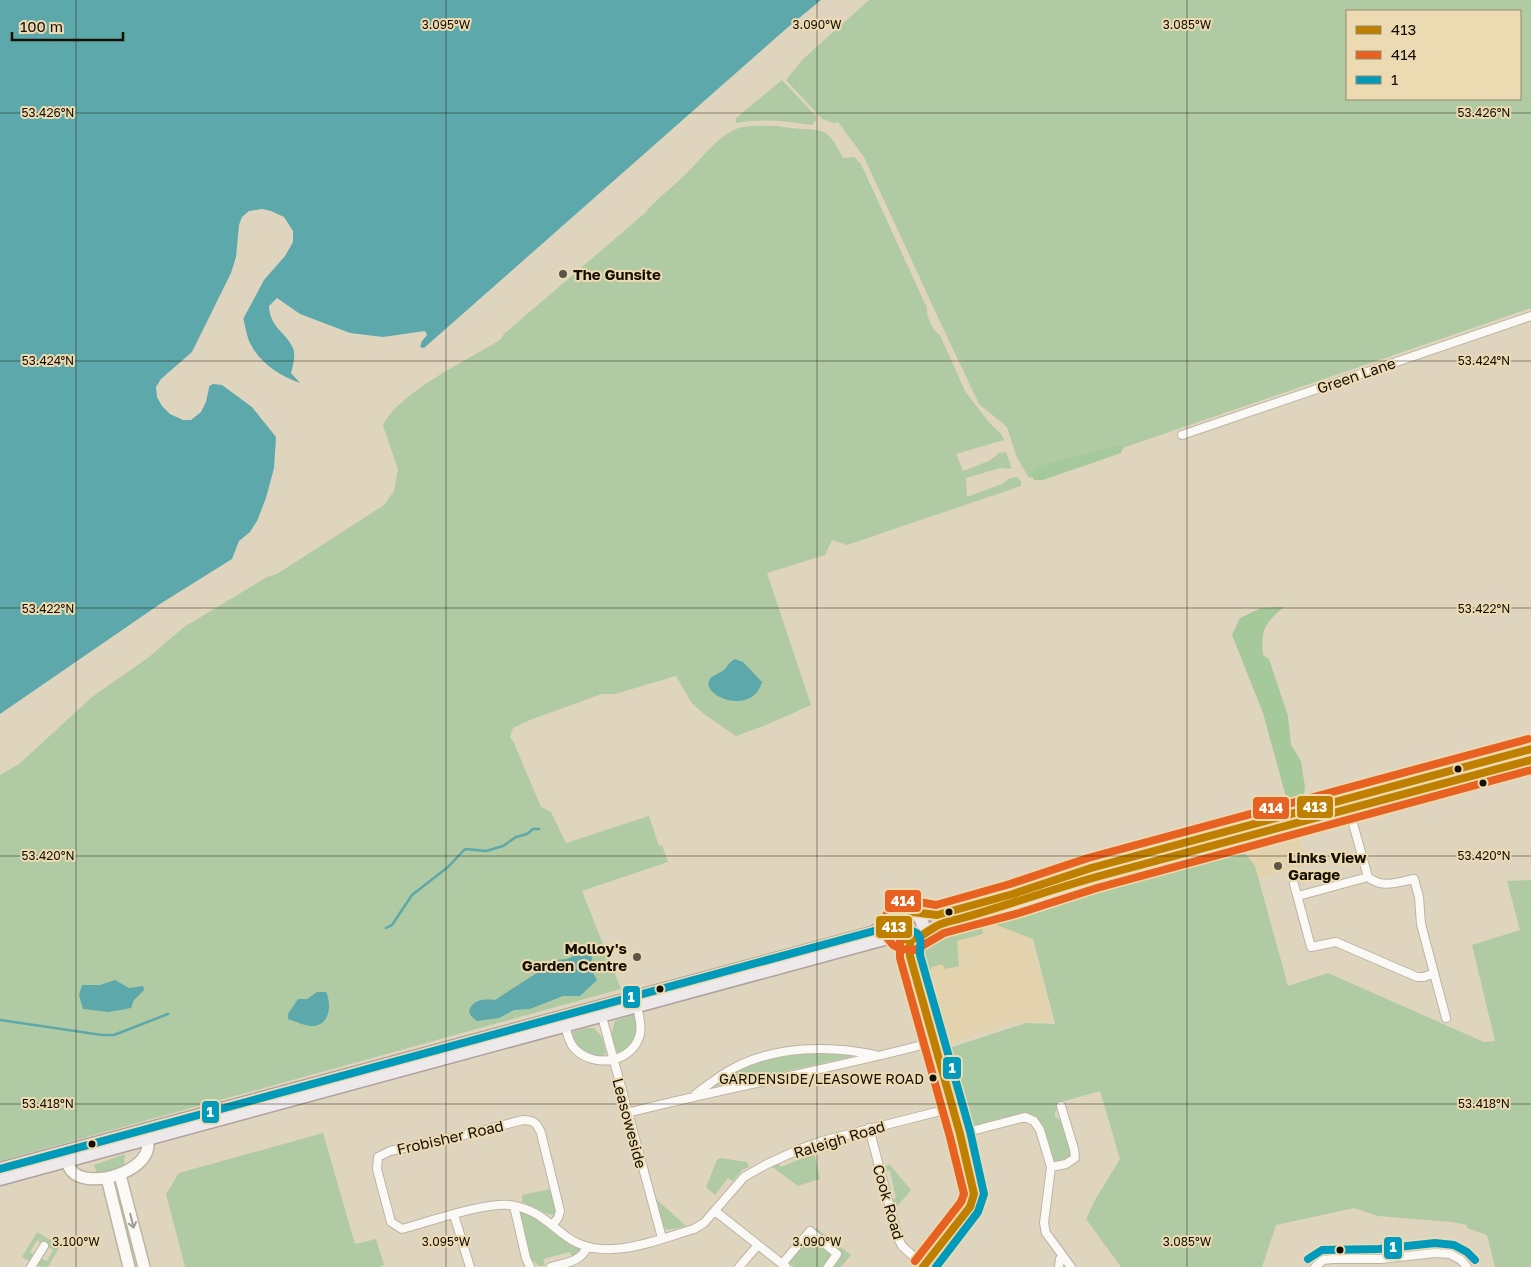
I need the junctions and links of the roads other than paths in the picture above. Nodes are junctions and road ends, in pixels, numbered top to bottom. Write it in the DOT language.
graph roads {
  1 [pos="1531,316"];
  2 [pos="1182,435"];
  3 [pos="1531,749"];
  4 [pos="1531,760"];
  5 [pos="1348,804"];
  6 [pos="1368,877"];
  7 [pos="1294,884"];
  8 [pos="1298,896"];
  9 [pos="918,913"];
  10 [pos="894,920"];
  11 [pos="910,937"];
  12 [pos="1434,973"];
  13 [pos="637,1007"];
  14 [pos="600,1012"];
  15 [pos="1446,1018"];
  16 [pos="565,1026"];
  17 [pos="934,1042"];
  18 [pos="880,1056"];
  19 [pos="613,1060"];
  20 [pos="694,1095"];
  21 [pos="1062,1106"];
  22 [pos="952,1108"];
  23 [pos="627,1112"];
  24 [pos="869,1128"];
  25 [pos="960,1134"];
  26 [pos="145,1135"];
  27 [pos="66,1157"];
  28 [pos="1051,1167"];
  29 [pos="0,1169"];
  30 [pos="120,1175"];
  31 [pos="107,1178"];
  32 [pos="0,1179"];
  33 [pos="514,1206"];
  34 [pos="716,1211"];
  35 [pos="454,1215"];
  36 [pos="553,1224"];
  37 [pos="662,1238"];
  38 [pos="758,1245"];
  39 [pos="44,1246"];
  40 [pos="587,1248"];
  41 [pos="1063,1256"];
  42 [pos="1379,1263"];
  43 [pos="784,1266"];
  44 [pos="32,1267"];
  45 [pos="129,1267"];
  46 [pos="144,1267"];
  47 [pos="470,1267"];
  48 [pos="530,1267"];
  49 [pos="551,1267"];
  50 [pos="739,1267"];
  51 [pos="828,1267"];
  52 [pos="924,1267"];
  53 [pos="1059,1267"];
  54 [pos="1071,1267"];
  55 [pos="1315,1267"];
  56 [pos="1467,1267"];
  1 -- 2 [label="street, Green Lane"];
  3 -- 5 [label="main road"];
  4 -- 5 [label="main road"];
  5 -- 6 [label="street"];
  5 -- 9 [label="main road"];
  5 -- 11 [label="main road"];
  6 -- 8 [label="street"];
  6 -- 12 [label="street"];
  7 -- 8 [label="street"];
  8 -- 12 [label="street"];
  9 -- 10 [label="main road"];
  9 -- 11 [label="main road"];
  10 -- 11 [label="main road"];
  10 -- 14 [label="main road"];
  11 -- 13 [label="main road"];
  11 -- 17 [label="street"];
  12 -- 15 [label="street"];
  13 -- 14 [label="main road"];
  13 -- 19 [label="street"];
  14 -- 16 [label="main road"];
  14 -- 19 [label="street, Leasoweside"];
  14 -- 26 [label="main road"];
  16 -- 19 [label="street"];
  16 -- 26 [label="main road"];
  17 -- 18 [label="street"];
  17 -- 22 [label="street"];
  18 -- 20 [label="street"];
  18 -- 20 [label="street"];
  19 -- 23 [label="street, Leasoweside"];
  20 -- 23 [label="street"];
  21 -- 28 [label="street"];
  22 -- 24 [label="street, Raleigh Road"];
  22 -- 25 [label="street"];
  23 -- 37 [label="street, Leasoweside"];
  24 -- 34 [label="street, Raleigh Road"];
  24 -- 52 [label="street, Cook Road"];
  25 -- 28 [label="street"];
  25 -- 52 [label="street"];
  26 -- 27 [label="main road"];
  26 -- 30 [label="street"];
  27 -- 29 [label="main road"];
  27 -- 31 [label="street"];
  27 -- 32 [label="main road"];
  28 -- 41 [label="street"];
  30 -- 31 [label="street"];
  30 -- 46 [label="street, one-way"];
  31 -- 45 [label="street"];
  33 -- 35 [label="street, Frobisher Road"];
  33 -- 36 [label="street, Frobisher Road"];
  33 -- 48 [label="street"];
  34 -- 37 [label="street, Raleigh Road"];
  34 -- 38 [label="street"];
  35 -- 36 [label="street, Frobisher Road"];
  35 -- 47 [label="street"];
  36 -- 40 [label="street, Raleigh Road"];
  37 -- 40 [label="street, Raleigh Road"];
  38 -- 43 [label="street"];
  38 -- 50 [label="street"];
  39 -- 44 [label="street"];
  40 -- 49 [label="street"];
  41 -- 53 [label="street"];
  41 -- 54 [label="street"];
  42 -- 55 [label="street"];
  42 -- 56 [label="street"];
  43 -- 51 [label="street"];
}
